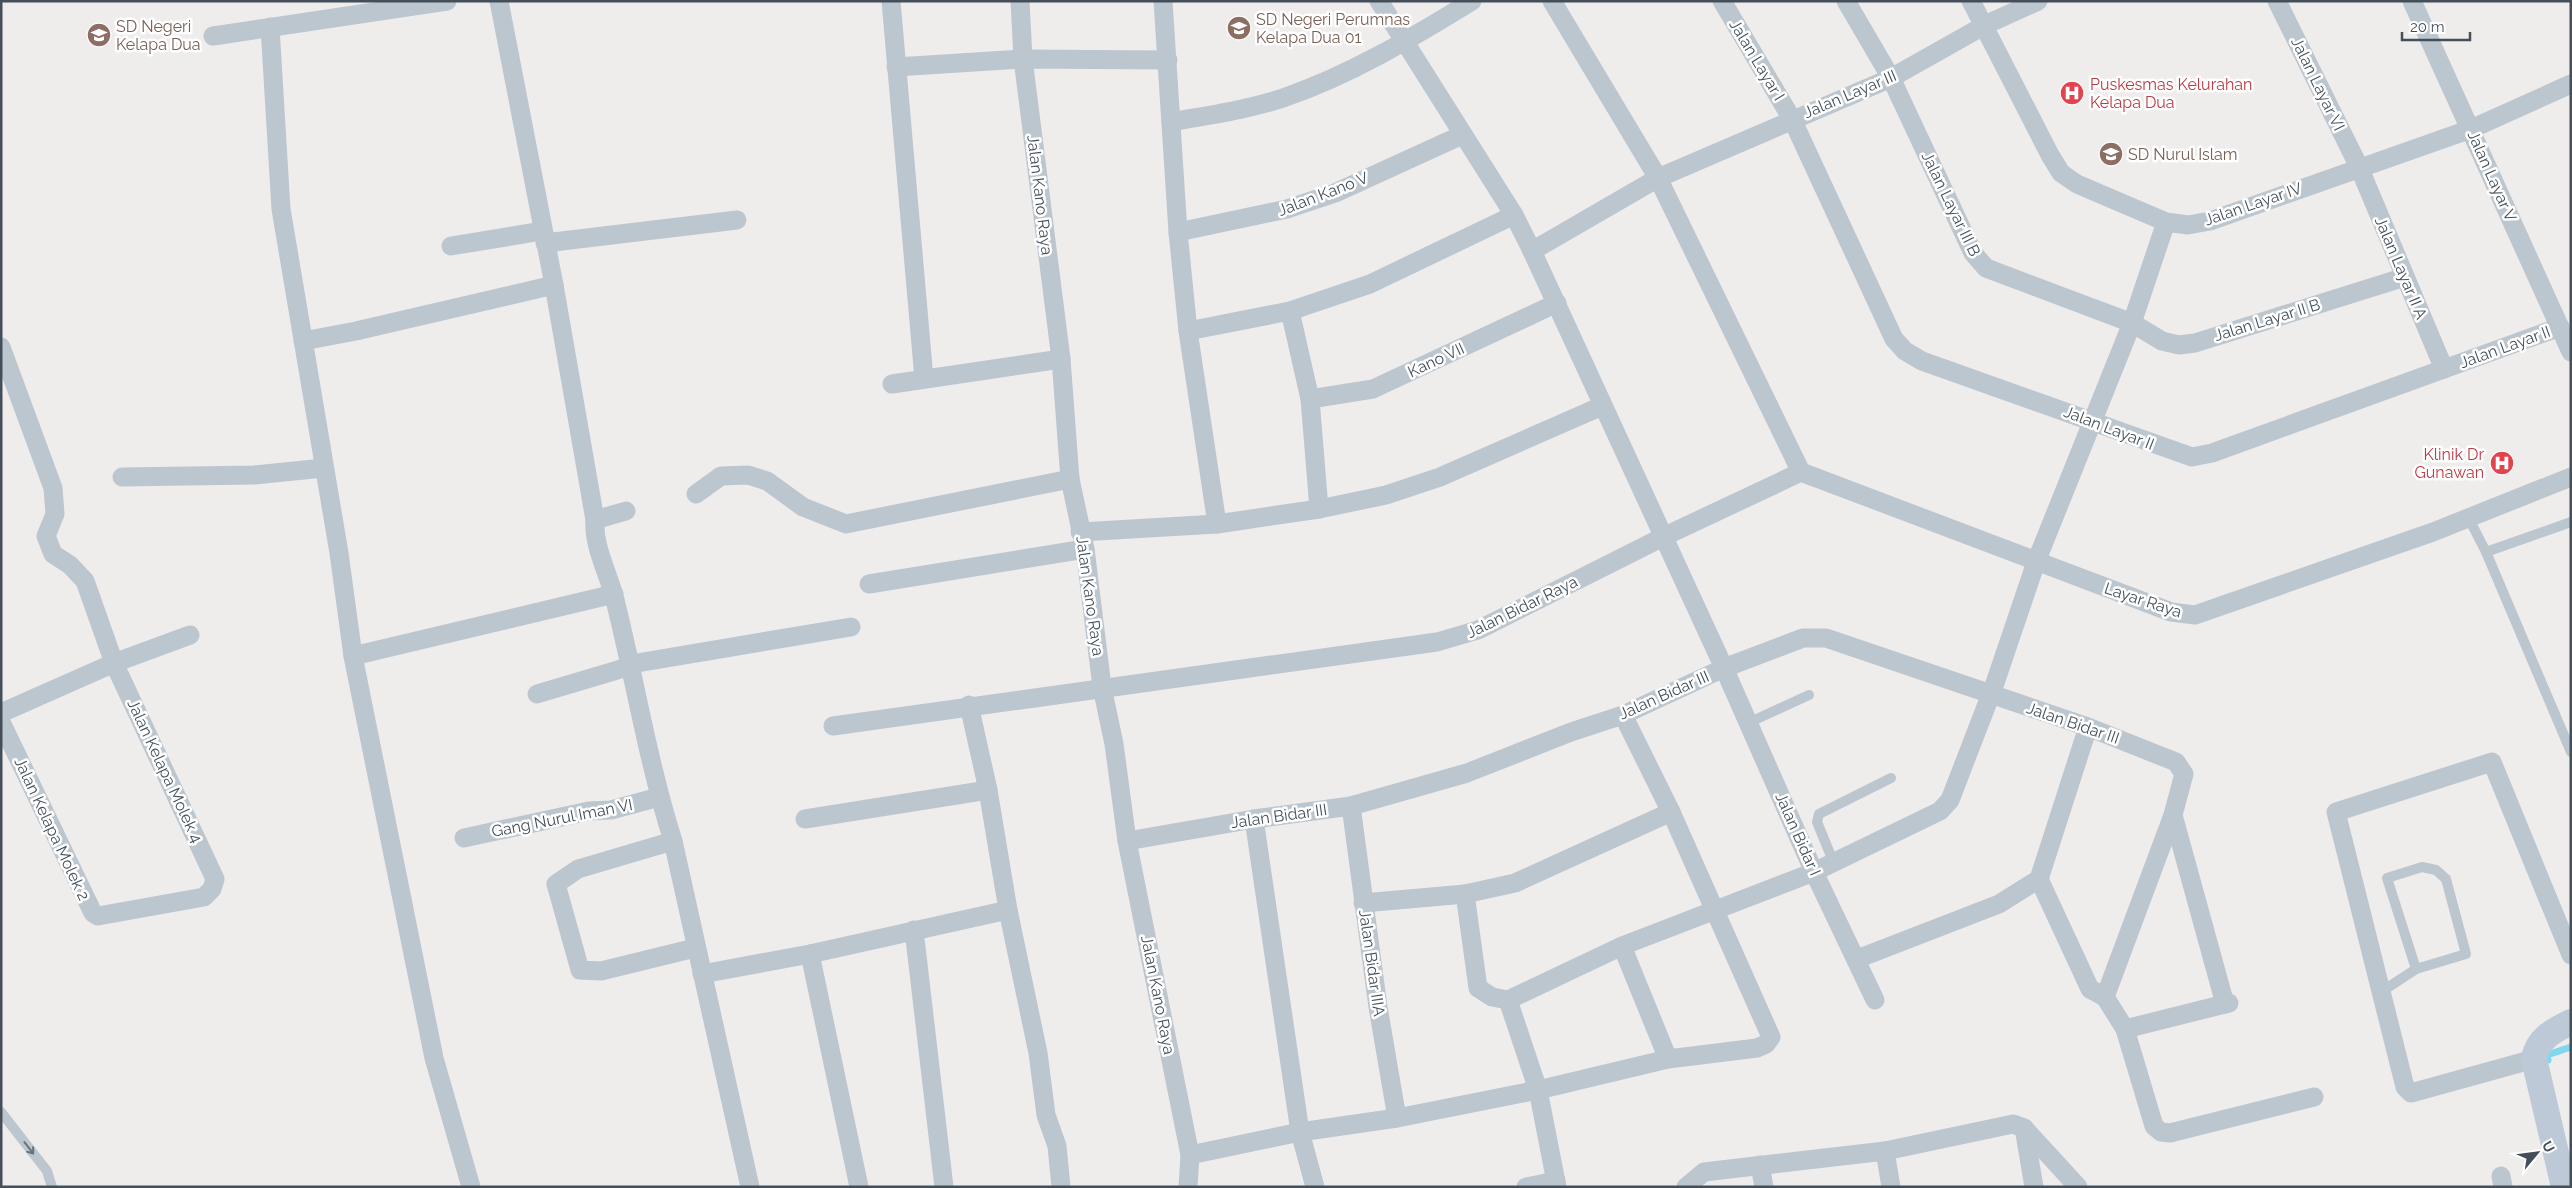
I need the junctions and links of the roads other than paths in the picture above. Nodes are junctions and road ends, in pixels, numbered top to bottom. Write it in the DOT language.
graph roads {
  1 [pos="446,1"];
  2 [pos="499,1"];
  3 [pos="891,1"];
  4 [pos="1020,1"];
  5 [pos="1163,1"];
  6 [pos="1379,1"];
  7 [pos="1472,1"];
  8 [pos="1552,1"];
  9 [pos="1722,1"];
  10 [pos="1846,1"];
  11 [pos="1970,1"];
  12 [pos="2038,1"];
  13 [pos="2277,1"];
  14 [pos="2412,1"];
  15 [pos="1984,26"];
  16 [pos="270,27"];
  17 [pos="213,36"];
  18 [pos="1405,43"];
  19 [pos="1023,59"];
  20 [pos="1168,60"];
  21 [pos="896,67"];
  22 [pos="1891,78"];
  23 [pos="2571,84"];
  24 [pos="1792,119"];
  25 [pos="1171,122"];
  26 [pos="2471,129"];
  27 [pos="1462,135"];
  28 [pos="2359,167"];
  29 [pos="1658,178"];
  30 [pos="1514,216"];
  31 [pos="737,220"];
  32 [pos="2166,222"];
  33 [pos="1178,232"];
  34 [pos="543,237"];
  35 [pos="451,246"];
  36 [pos="1532,251"];
  37 [pos="2405,277"];
  38 [pos="554,285"];
  39 [pos="1557,303"];
  40 [pos="1290,311"];
  41 [pos="2132,323"];
  42 [pos="2560,327"];
  43 [pos="1188,331"];
  44 [pos="303,341"];
  45 [pos="1,347"];
  46 [pos="2571,352"];
  47 [pos="1061,358"];
  48 [pos="2444,369"];
  49 [pos="924,379"];
  50 [pos="892,384"];
  51 [pos="1310,399"];
  52 [pos="1602,406"];
  53 [pos="2093,420"];
  54 [pos="324,468"];
  55 [pos="1801,472"];
  56 [pos="122,477"];
  57 [pos="2571,477"];
  58 [pos="1070,479"];
  59 [pos="696,494"];
  60 [pos="1319,509"];
  61 [pos="626,511"];
  62 [pos="2468,517"];
  63 [pos="594,520"];
  64 [pos="2571,522"];
  65 [pos="1217,524"];
  66 [pos="1663,537"];
  67 [pos="1083,540"];
  68 [pos="2486,552"];
  69 [pos="2036,562"];
  70 [pos="869,584"];
  71 [pos="614,594"];
  72 [pos="851,627"];
  73 [pos="190,635"];
  74 [pos="353,656"];
  75 [pos="114,663"];
  76 [pos="631,665"];
  77 [pos="1724,668"];
  78 [pos="1102,687"];
  79 [pos="537,694"];
  80 [pos="1809,695"];
  81 [pos="1990,695"];
  82 [pos="969,705"];
  83 [pos="1,713"];
  84 [pos="1623,714"];
  85 [pos="1,722"];
  86 [pos="1748,723"];
  87 [pos="833,726"];
  88 [pos="2088,727"];
  89 [pos="2571,752"];
  90 [pos="1891,778"];
  91 [pos="988,790"];
  92 [pos="659,797"];
  93 [pos="1351,806"];
  94 [pos="1671,812"];
  95 [pos="2173,815"];
  96 [pos="805,819"];
  97 [pos="1254,819"];
  98 [pos="464,838"];
  99 [pos="1127,840"];
  100 [pos="672,841"];
  101 [pos="1833,861"];
  102 [pos="1814,872"];
  103 [pos="2039,879"];
  104 [pos="1465,894"];
  105 [pos="1363,903"];
  106 [pos="89,908"];
  107 [pos="1008,910"];
  108 [pos="1714,911"];
  109 [pos="914,930"];
  110 [pos="1622,946"];
  111 [pos="695,948"];
  112 [pos="810,954"];
  113 [pos="2571,955"];
  114 [pos="1857,959"];
  115 [pos="2416,969"];
  116 [pos="702,974"];
  117 [pos="2381,992"];
  118 [pos="2105,997"];
  119 [pos="1508,1000"];
  120 [pos="1875,1000"];
  121 [pos="2571,1022"];
  122 [pos="2126,1029"];
  123 [pos="1668,1059"];
  124 [pos="2534,1059"];
  125 [pos="1538,1090"];
  126 [pos="2314,1097"];
  127 [pos="1,1112"];
  128 [pos="1397,1118"];
  129 [pos="2024,1128"];
  130 [pos="1300,1132"];
  131 [pos="1885,1151"];
  132 [pos="1190,1155"];
  133 [pos="1760,1165"];
  134 [pos="1557,1184"];
  135 [pos="52,1187"];
  136 [pos="471,1187"];
  137 [pos="750,1187"];
  138 [pos="859,1187"];
  139 [pos="944,1187"];
  140 [pos="1061,1187"];
  141 [pos="1188,1187"];
  142 [pos="1316,1187"];
  143 [pos="1526,1187"];
  144 [pos="1686,1187"];
  145 [pos="1764,1187"];
  146 [pos="1891,1187"];
  147 [pos="2034,1187"];
  148 [pos="2078,1187"];
  149 [pos="2564,1187"];
  1 -- 16 [label="street"];
  2 -- 34 [label="street"];
  3 -- 21 [label="street"];
  4 -- 19 [label="street, Jalan Kano Raya"];
  5 -- 20 [label="street"];
  6 -- 18 [label="street, Jalan Bidar I"];
  7 -- 18 [label="street"];
  8 -- 29 [label="street"];
  9 -- 24 [label="street, Jalan Layar I"];
  10 -- 22 [label="street, Jalan Layar III B"];
  11 -- 15 [label="street, Jalan Layar IV"];
  12 -- 15 [label="street, Jalan Layar III"];
  13 -- 28 [label="street, Jalan Layar VI"];
  14 -- 26 [label="street, Jalan Layar V"];
  15 -- 22 [label="street, Jalan Layar III"];
  15 -- 32 [label="street, Jalan Layar IV"];
  16 -- 17 [label="street"];
  16 -- 44 [label="street"];
  18 -- 25 [label="street"];
  18 -- 27 [label="street, Jalan Bidar I"];
  19 -- 20 [label="street"];
  19 -- 21 [label="street"];
  19 -- 47 [label="street, Jalan Kano Raya"];
  20 -- 25 [label="street"];
  21 -- 49 [label="street"];
  22 -- 24 [label="street, Jalan Layar III"];
  22 -- 41 [label="street, Jalan Layar III B"];
  23 -- 26 [label="street, Jalan Layar IV"];
  24 -- 29 [label="street, Jalan Layar III"];
  24 -- 53 [label="street, Jalan Layar II"];
  25 -- 33 [label="street"];
  26 -- 28 [label="street, Jalan Layar IV"];
  26 -- 42 [label="street, Jalan Layar V"];
  27 -- 30 [label="street, Jalan Bidar I"];
  27 -- 33 [label="street, Jalan Kano V"];
  28 -- 32 [label="street, Jalan Layar IV"];
  28 -- 37 [label="street, Jalan Layar II A"];
  29 -- 36 [label="street, Jalan Layar III"];
  29 -- 55 [label="street"];
  30 -- 36 [label="street, Jalan Bidar I"];
  30 -- 40 [label="street"];
  31 -- 34 [label="street"];
  32 -- 41 [label="street"];
  33 -- 43 [label="street"];
  34 -- 35 [label="street"];
  34 -- 38 [label="street"];
  36 -- 39 [label="street, Jalan Bidar I"];
  37 -- 41 [label="street, Jalan Layar II B"];
  37 -- 48 [label="street, Jalan Layar II A"];
  38 -- 44 [label="street"];
  38 -- 63 [label="street"];
  39 -- 51 [label="street, Kano VII"];
  39 -- 52 [label="street, Jalan Bidar I"];
  40 -- 43 [label="street"];
  40 -- 51 [label="street"];
  41 -- 53 [label="street"];
  42 -- 46 [label="street, Jalan Layar V"];
  42 -- 48 [label="street, Jalan Layar II"];
  43 -- 65 [label="street"];
  44 -- 54 [label="street"];
  45 -- 75 [label="street, Jalan Kelapa Molek 4"];
  47 -- 49 [label="street"];
  47 -- 58 [label="street, Jalan Kano Raya"];
  48 -- 53 [label="street, Jalan Layar II"];
  49 -- 50 [label="street"];
  51 -- 60 [label="street"];
  52 -- 60 [label="street"];
  52 -- 66 [label="street, Jalan Bidar I"];
  53 -- 69 [label="street"];
  54 -- 56 [label="street"];
  54 -- 74 [label="street"];
  55 -- 66 [label="street, Jalan Bidar Raya"];
  55 -- 69 [label="street, Layar Raya"];
  57 -- 62 [label="street, Layar Raya"];
  58 -- 59 [label="street"];
  58 -- 67 [label="street, Jalan Kano Raya"];
  60 -- 65 [label="street"];
  61 -- 63 [label="street"];
  62 -- 68 [label="lane"];
  62 -- 69 [label="street, Layar Raya"];
  63 -- 71 [label="street"];
  64 -- 68 [label="lane"];
  65 -- 67 [label="street"];
  66 -- 77 [label="street, Jalan Bidar I"];
  66 -- 78 [label="street, Jalan Bidar Raya"];
  67 -- 70 [label="street"];
  67 -- 78 [label="street, Jalan Kano Raya"];
  68 -- 89 [label="lane"];
  69 -- 81 [label="street"];
  71 -- 74 [label="street"];
  71 -- 76 [label="street"];
  72 -- 76 [label="street"];
  73 -- 75 [label="street"];
  74 -- 136 [label="street"];
  75 -- 83 [label="street"];
  75 -- 106 [label="street, Jalan Kelapa Molek 4"];
  76 -- 79 [label="street"];
  76 -- 92 [label="street"];
  77 -- 81 [label="street, Jalan Bidar III"];
  77 -- 84 [label="street, Jalan Bidar III"];
  77 -- 86 [label="street, Jalan Bidar I"];
  78 -- 82 [label="street, Jalan Bidar Raya"];
  78 -- 99 [label="street, Jalan Kano Raya"];
  80 -- 86 [label="lane"];
  81 -- 88 [label="street, Jalan Bidar III"];
  81 -- 101 [label="street"];
  82 -- 87 [label="street, Jalan Bidar Raya"];
  82 -- 91 [label="street"];
  84 -- 93 [label="street, Jalan Bidar III"];
  84 -- 94 [label="street"];
  85 -- 106 [label="street, Jalan Kelapa Molek 2"];
  86 -- 102 [label="street, Jalan Bidar I"];
  88 -- 95 [label="street, Jalan Bidar III"];
  88 -- 103 [label="street"];
  90 -- 101 [label="lane"];
  91 -- 96 [label="street"];
  91 -- 107 [label="street"];
  92 -- 98 [label="street, Gang Nurul Iman VI"];
  92 -- 100 [label="street"];
  93 -- 97 [label="street, Jalan Bidar III"];
  93 -- 105 [label="street, Jalan Bidar IIIA"];
  94 -- 104 [label="street"];
  94 -- 108 [label="street"];
  95 -- 118 [label="street"];
  95 -- 122 [label="street"];
  97 -- 99 [label="street, Jalan Bidar III"];
  97 -- 130 [label="street"];
  99 -- 132 [label="street, Jalan Kano Raya"];
  100 -- 111 [label="street"];
  100 -- 111 [label="street"];
  101 -- 102 [label="street"];
  102 -- 108 [label="street"];
  102 -- 114 [label="street, Jalan Bidar I"];
  103 -- 114 [label="street"];
  103 -- 118 [label="street"];
  104 -- 105 [label="street"];
  104 -- 119 [label="street"];
  105 -- 128 [label="street, Jalan Bidar IIIA"];
  107 -- 109 [label="street"];
  107 -- 140 [label="street"];
  108 -- 110 [label="street"];
  108 -- 123 [label="street"];
  109 -- 112 [label="street"];
  109 -- 139 [label="street"];
  110 -- 119 [label="street"];
  110 -- 123 [label="street"];
  111 -- 116 [label="street"];
  112 -- 116 [label="street"];
  112 -- 138 [label="street"];
  113 -- 117 [label="street"];
  114 -- 120 [label="street, Jalan Bidar I"];
  115 -- 115 [label="lane"];
  115 -- 117 [label="lane"];
  116 -- 137 [label="street"];
  117 -- 124 [label="street"];
  118 -- 122 [label="street"];
  119 -- 125 [label="street"];
  121 -- 124 [label="street"];
  122 -- 126 [label="street"];
  123 -- 125 [label="street"];
  124 -- 149 [label="street"];
  125 -- 128 [label="street"];
  125 -- 134 [label="street"];
  127 -- 135 [label="lane, one-way"];
  128 -- 130 [label="street"];
  129 -- 131 [label="street"];
  129 -- 147 [label="street"];
  129 -- 148 [label="street"];
  130 -- 132 [label="street"];
  130 -- 142 [label="street"];
  131 -- 133 [label="street"];
  131 -- 146 [label="street"];
  132 -- 141 [label="street, Jalan Kano Raya"];
  133 -- 144 [label="street"];
  133 -- 145 [label="street"];
  134 -- 143 [label="street"];
}
